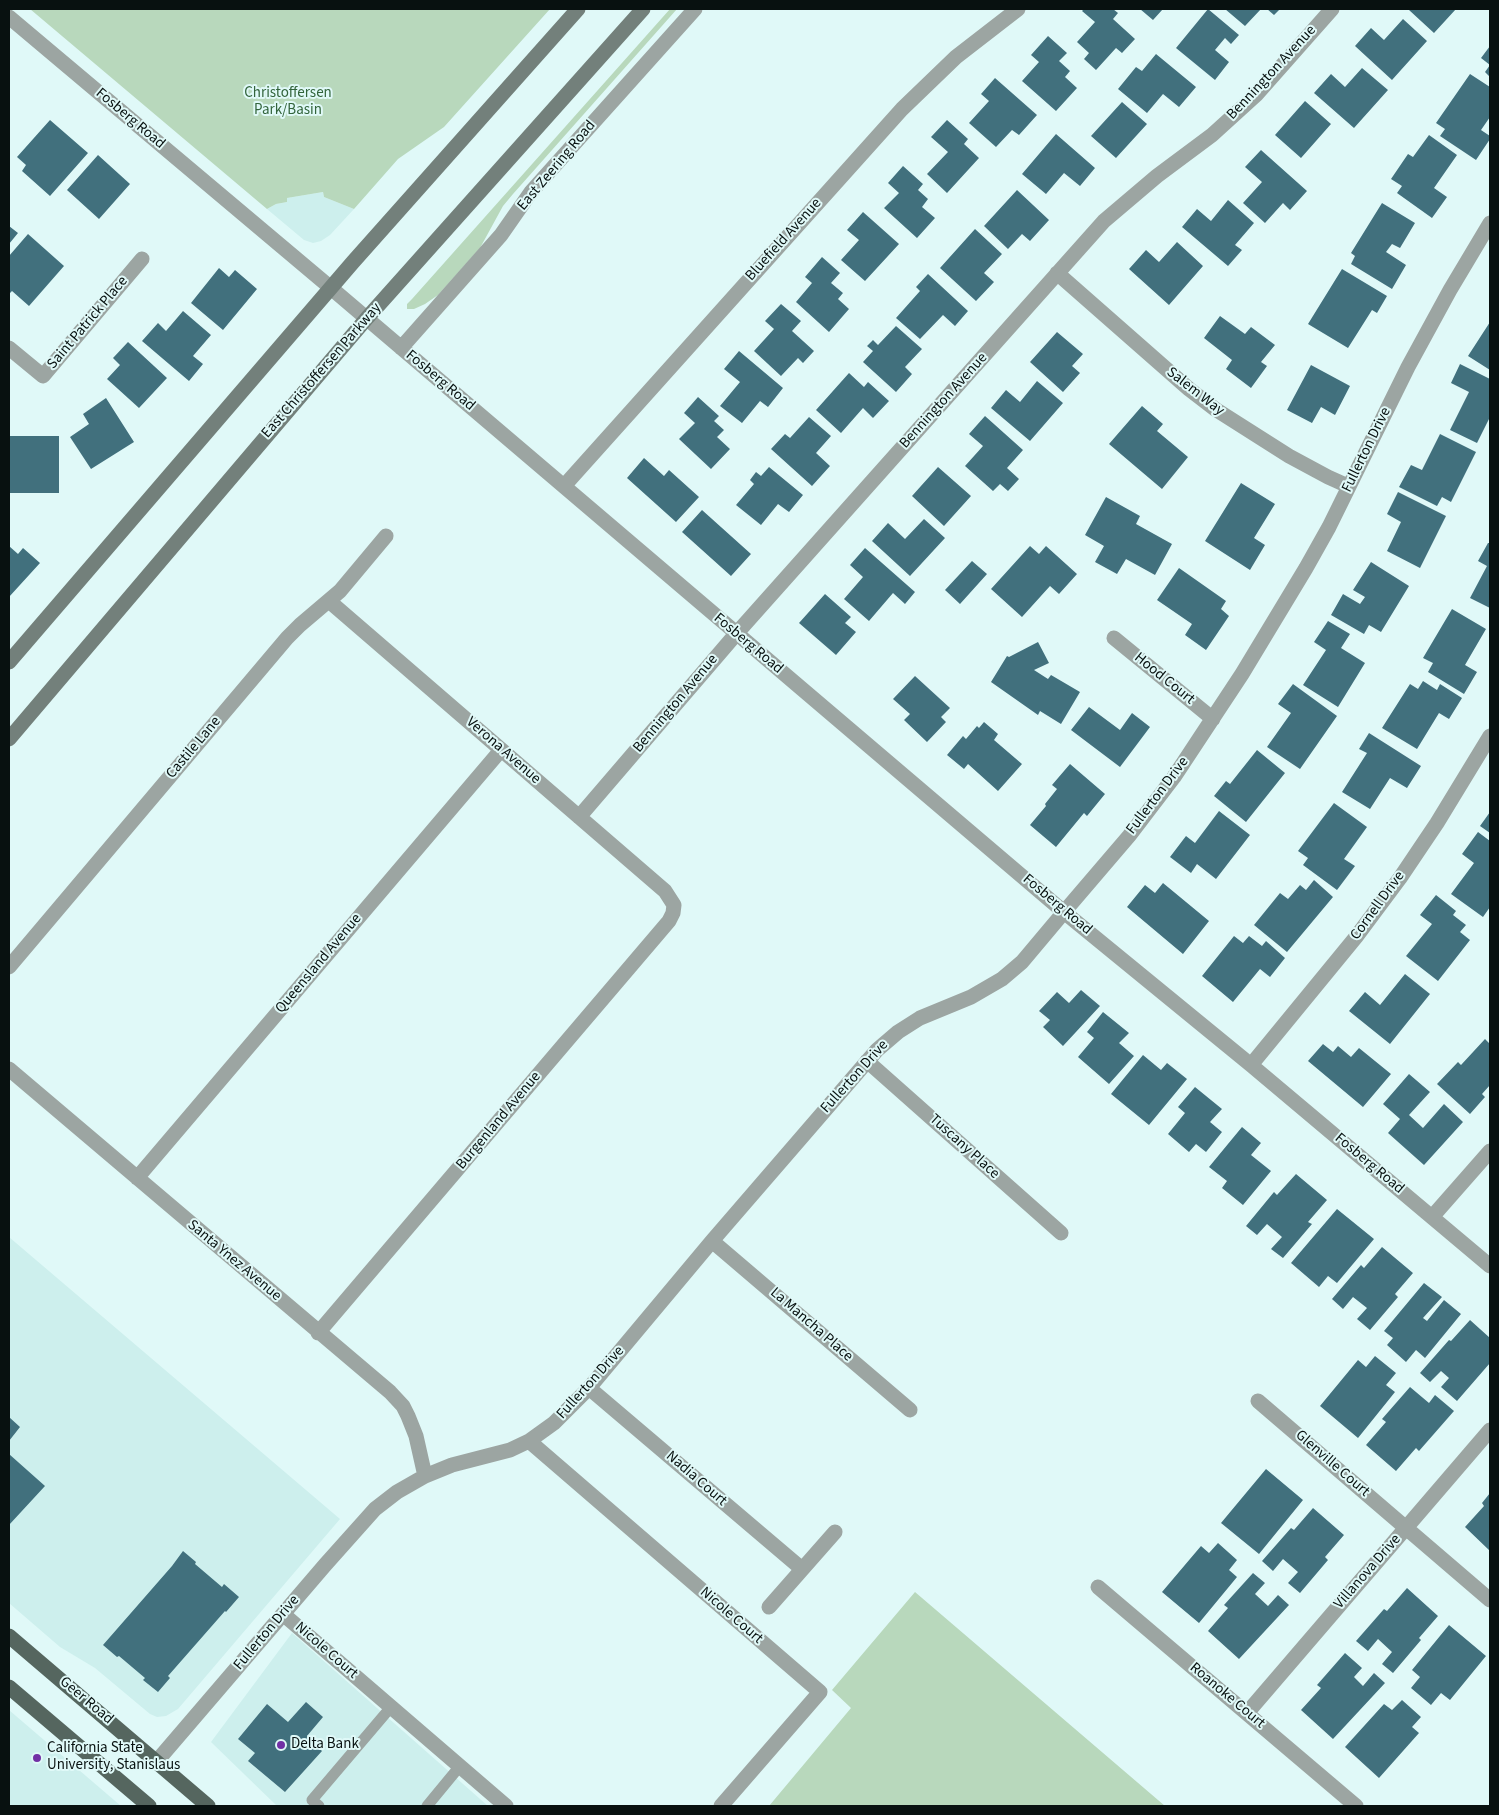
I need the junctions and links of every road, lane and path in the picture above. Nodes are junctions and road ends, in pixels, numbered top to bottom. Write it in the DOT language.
graph roads {
  1 [pos="578,9"];
  2 [pos="643,9"];
  3 [pos="695,9"];
  4 [pos="1018,9"];
  5 [pos="1332,9"];
  6 [pos="9,17"];
  7 [pos="1490,223"];
  8 [pos="142,259"];
  9 [pos="1057,274"];
  10 [pos="331,288"];
  11 [pos="367,318"];
  12 [pos="9,348"];
  13 [pos="401,348"];
  14 [pos="564,486"];
  15 [pos="1348,486"];
  16 [pos="386,536"];
  17 [pos="329,601"];
  18 [pos="736,634"];
  19 [pos="1114,638"];
  20 [pos="9,662"];
  21 [pos="1213,719"];
  22 [pos="1490,736"];
  23 [pos="9,739"];
  24 [pos="502,750"];
  25 [pos="580,817"];
  26 [pos="674,905"];
  27 [pos="1064,912"];
  28 [pos="9,967"];
  29 [pos="867,1061"];
  30 [pos="1250,1065"];
  31 [pos="9,1069"];
  32 [pos="1490,1151"];
  33 [pos="136,1178"];
  34 [pos="1432,1217"];
  35 [pos="1061,1234"];
  36 [pos="712,1241"];
  37 [pos="1490,1266"];
  38 [pos="318,1333"];
  39 [pos="589,1388"];
  40 [pos="1258,1401"];
  41 [pos="910,1410"];
  42 [pos="1490,1430"];
  43 [pos="529,1441"];
  44 [pos="425,1476"];
  45 [pos="1406,1528"];
  46 [pos="835,1532"];
  47 [pos="802,1570"];
  48 [pos="1098,1586"];
  49 [pos="1490,1600"];
  50 [pos="769,1607"];
  51 [pos="283,1614"];
  52 [pos="9,1636"];
  53 [pos="9,1687"];
  54 [pos="391,1707"];
  55 [pos="1247,1713"];
  56 [pos="158,1761"];
  57 [pos="460,1766"];
  58 [pos="434,1804"];
  59 [pos="149,1806"];
  60 [pos="208,1806"];
  61 [pos="319,1806"];
  62 [pos="506,1806"];
  63 [pos="721,1806"];
  64 [pos="1356,1806"];
  1 -- 10 [label="street"];
  2 -- 11 [label="street, East Christoffersen Parkway"];
  3 -- 13 [label="street, East Zeering Road"];
  4 -- 14 [label="street, Bluefield Avenue"];
  5 -- 9 [label="street, Bennington Avenue"];
  6 -- 10 [label="street, Fosberg Road"];
  7 -- 15 [label="street, Fullerton Drive"];
  8 -- 12 [label="street, Saint Patrick Place"];
  9 -- 15 [label="street, Salem Way"];
  9 -- 18 [label="street, Bennington Avenue"];
  10 -- 11 [label="street, Fosberg Road"];
  10 -- 20 [label="street"];
  11 -- 13 [label="street, Fosberg Road"];
  11 -- 23 [label="street, East Christoffersen Parkway"];
  13 -- 14 [label="street, Fosberg Road"];
  14 -- 18 [label="street, Fosberg Road"];
  15 -- 21 [label="street, Fullerton Drive"];
  16 -- 17 [label="street, Castile Lane"];
  17 -- 24 [label="street, Verona Avenue"];
  17 -- 28 [label="street, Castile Lane"];
  18 -- 25 [label="street, Bennington Avenue"];
  18 -- 27 [label="street, Fosberg Road"];
  19 -- 21 [label="street, Hood Court"];
  21 -- 27 [label="street, Fullerton Drive"];
  22 -- 30 [label="street, Cornell Drive"];
  24 -- 25 [label="street, Verona Avenue"];
  24 -- 33 [label="street, Queensland Avenue"];
  25 -- 26 [label="street, Verona Avenue"];
  26 -- 38 [label="street, Burgenland Avenue"];
  27 -- 29 [label="street, Fullerton Drive"];
  27 -- 30 [label="street, Fosberg Road"];
  29 -- 35 [label="street, Tuscany Place"];
  29 -- 36 [label="street, Fullerton Drive"];
  30 -- 34 [label="street, Fosberg Road"];
  31 -- 33 [label="street, Santa Ynez Avenue"];
  32 -- 34 [label="street"];
  33 -- 38 [label="street, Santa Ynez Avenue"];
  34 -- 37 [label="street, Fosberg Road"];
  36 -- 39 [label="street, Fullerton Drive"];
  36 -- 41 [label="street, La Mancha Place"];
  38 -- 44 [label="street, Santa Ynez Avenue"];
  39 -- 43 [label="street, Fullerton Drive"];
  39 -- 47 [label="street, Nadia Court"];
  40 -- 45 [label="street, Glenville Court"];
  42 -- 45 [label="street, Villanova Drive"];
  43 -- 44 [label="street, Fullerton Drive"];
  43 -- 63 [label="street, Nicole Court"];
  44 -- 51 [label="street, Fullerton Drive"];
  45 -- 49 [label="street, Glenville Court"];
  45 -- 55 [label="street, Villanova Drive"];
  46 -- 47 [label="street"];
  47 -- 50 [label="street"];
  48 -- 55 [label="street, Roanoke Court"];
  51 -- 54 [label="street, Nicole Court"];
  51 -- 56 [label="street, Fullerton Drive"];
  52 -- 56 [label="main road, Geer Road"];
  53 -- 59 [label="main road"];
  54 -- 57 [label="street, Nicole Court"];
  54 -- 61 [label="lane"];
  55 -- 64 [label="street, Roanoke Court"];
  56 -- 60 [label="main road, Geer Road"];
  57 -- 58 [label="lane"];
  57 -- 62 [label="street, Nicole Court"];
}
